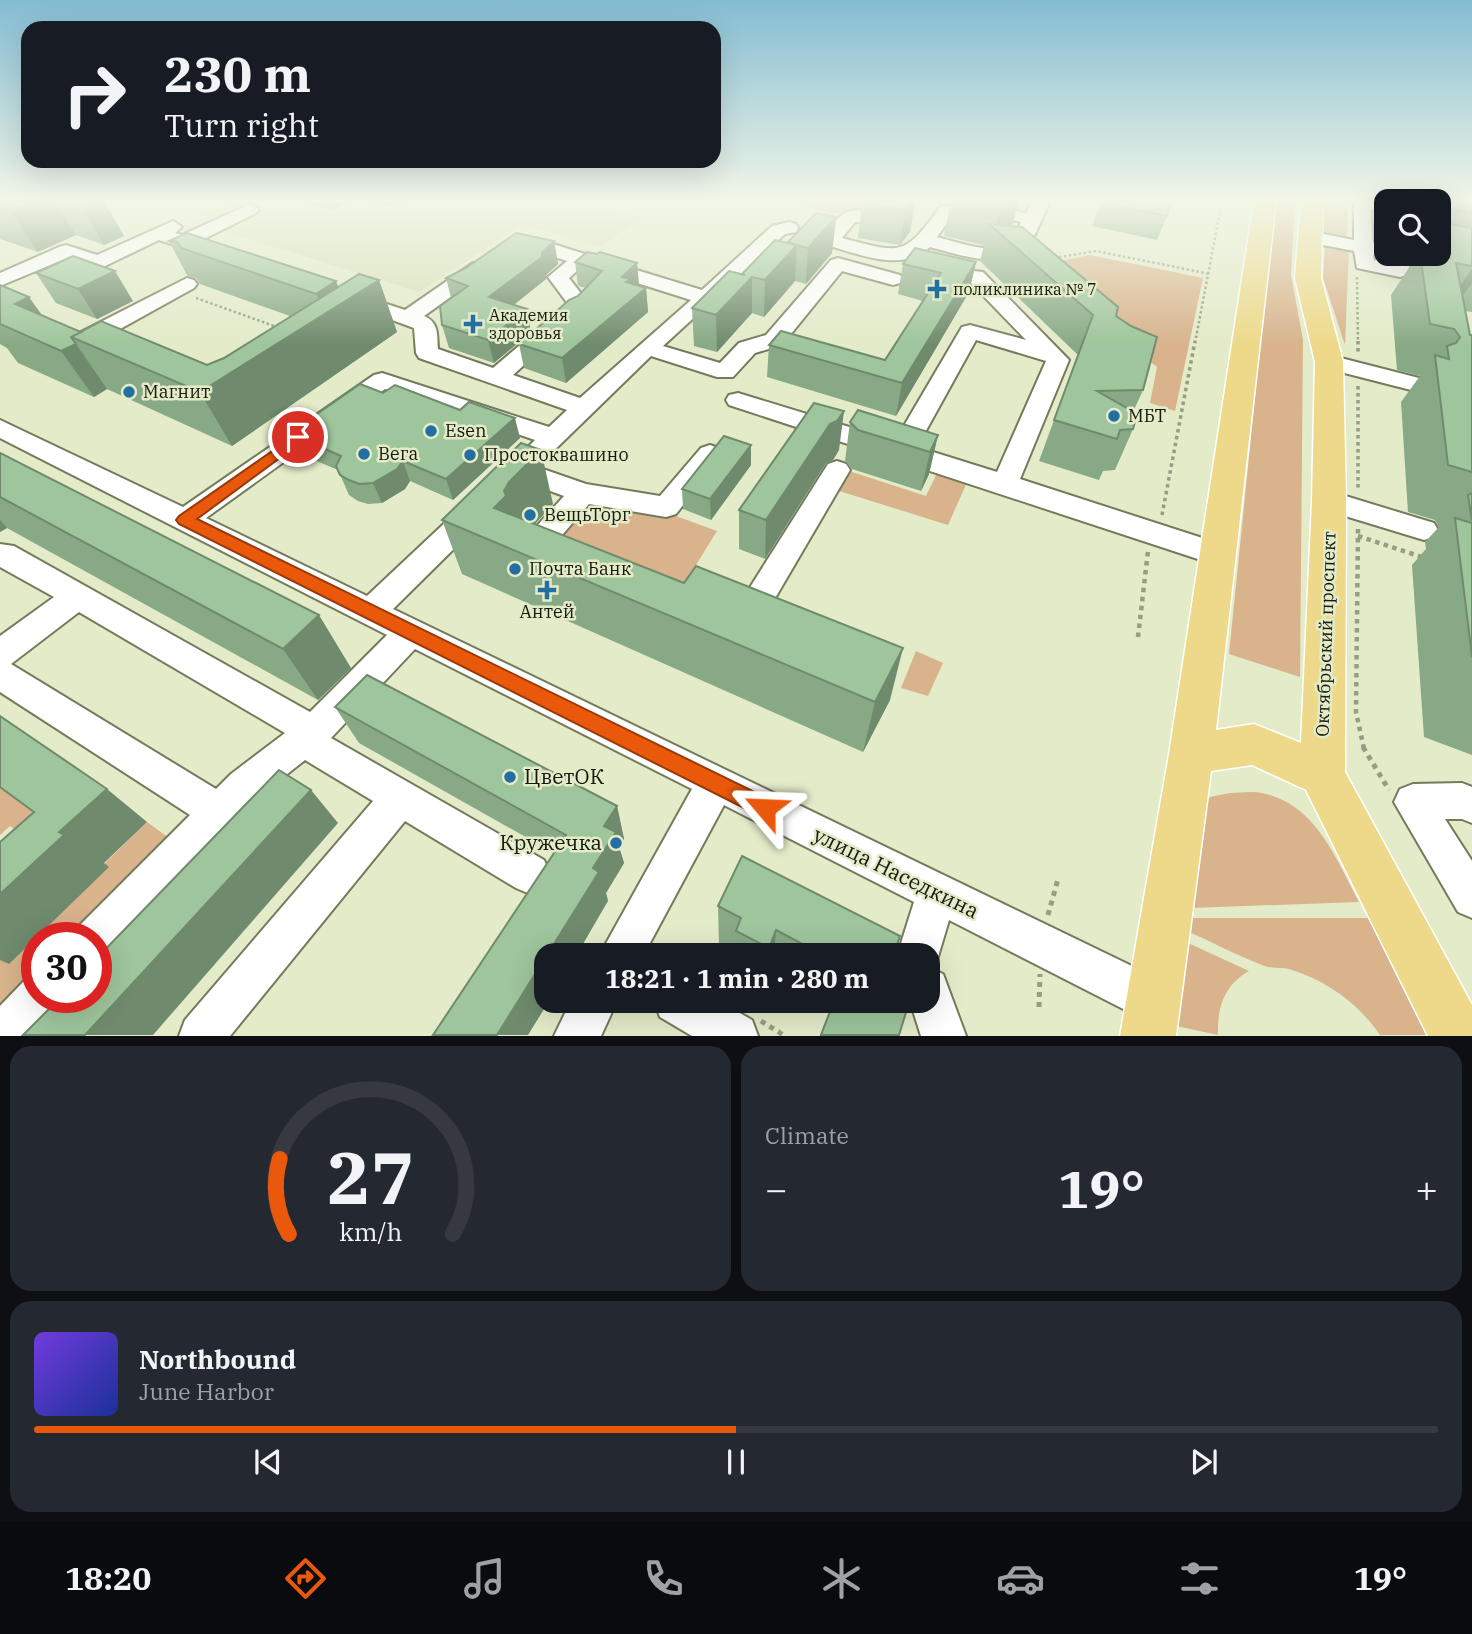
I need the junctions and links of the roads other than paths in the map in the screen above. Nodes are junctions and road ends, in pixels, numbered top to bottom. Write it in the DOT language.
graph roads {
  1 [pos="131,249"];
  2 [pos="208,249"];
  3 [pos="514,249"];
  4 [pos="550,249"];
  5 [pos="758,249"];
  6 [pos="974,249"];
  7 [pos="1012,249"];
  8 [pos="1258,249"];
  9 [pos="1311,249"];
  10 [pos="1361,249"];
  11 [pos="224,256"];
  12 [pos="580,259"];
  13 [pos="1374,266"];
  14 [pos="1374,266"];
  15 [pos="1399,266"];
  16 [pos="0,280"];
  17 [pos="189,290"];
  18 [pos="334,293"];
  19 [pos="706,298"];
  20 [pos="383,309"];
  21 [pos="408,318"];
  22 [pos="361,324"];
  23 [pos="61,329"];
  24 [pos="85,339"];
  25 [pos="647,348"];
  26 [pos="109,349"];
  27 [pos="1051,353"];
  28 [pos="1344,366"];
  29 [pos="495,379"];
  30 [pos="1411,383"];
  31 [pos="737,400"];
  32 [pos="584,408"];
  33 [pos="0,428"];
  34 [pos="553,437"];
  35 [pos="902,451"];
  36 [pos="710,454"];
  37 [pos="519,470"];
  38 [pos="837,470"];
  39 [pos="1005,484"];
  40 [pos="583,493"];
  41 [pos="1348,516"];
  42 [pos="184,520"];
  43 [pos="1424,530"];
  44 [pos="1217,554"];
  45 [pos="0,556"];
  46 [pos="573,561"];
  47 [pos="78,596"];
  48 [pos="370,612"];
  49 [pos="746,620"];
  50 [pos="411,632"];
  51 [pos="0,654"];
  52 [pos="0,674"];
  53 [pos="308,736"];
  54 [pos="1191,754"];
  55 [pos="1322,775"];
  56 [pos="716,784"];
  57 [pos="400,798"];
  58 [pos="1472,805"];
  59 [pos="219,812"];
  60 [pos="530,874"];
  61 [pos="937,893"];
  62 [pos="1472,898"];
  63 [pos="112,922"];
  64 [pos="627,943"];
  65 [pos="920,943"];
  66 [pos="24,1013"];
  67 [pos="588,1013"];
  68 [pos="697,1013"];
  69 [pos="936,1013"];
  70 [pos="1151,1018"];
  71 [pos="2,1035"];
  72 [pos="201,1035"];
  73 [pos="576,1035"];
  74 [pos="736,1035"];
  75 [pos="944,1035"];
  76 [pos="1458,1035"];
  1 -- 16 [label="street"];
  2 -- 11 [label="street"];
  3 -- 21 [label="street"];
  4 -- 12 [label="street"];
  5 -- 19 [label="street"];
  6 -- 7 [label="street"];
  8 -- 44 [label="main road"];
  9 -- 28 [label="main road, Октябрьский проспект"];
  10 -- 14 [label="street"];
  12 -- 19 [label="street"];
  12 -- 29 [label="street"];
  13 -- 15 [label="street"];
  17 -- 24 [label="street"];
  18 -- 20 [label="street"];
  19 -- 25 [label="street"];
  20 -- 21 [label="street"];
  20 -- 22 [label="street"];
  21 -- 29 [label="street"];
  23 -- 24 [label="street"];
  24 -- 26 [label="street"];
  25 -- 27 [label="street"];
  25 -- 32 [label="street"];
  27 -- 35 [label="street"];
  27 -- 39 [label="street"];
  28 -- 30 [label="street"];
  28 -- 41 [label="main road, Октябрьский проспект"];
  29 -- 32 [label="street"];
  31 -- 35 [label="street"];
  32 -- 34 [label="street"];
  33 -- 42 [label="street, улица Наседкина"];
  34 -- 37 [label="street"];
  34 -- 42 [label="street"];
  35 -- 39 [label="street"];
  36 -- 40 [label="street"];
  37 -- 40 [label="street"];
  37 -- 48 [label="street"];
  38 -- 49 [label="street"];
  39 -- 44 [label="street"];
  40 -- 46 [label="street"];
  41 -- 43 [label="street"];
  41 -- 55 [label="main road, Октябрьский проспект"];
  42 -- 48 [label="street, улица Наседкина"];
  44 -- 54 [label="main road"];
  45 -- 47 [label="street"];
  47 -- 51 [label="street"];
  47 -- 53 [label="street"];
  48 -- 50 [label="street, улица Наседкина"];
  50 -- 53 [label="street"];
  50 -- 56 [label="street, улица Наседкина"];
  52 -- 59 [label="street"];
  53 -- 57 [label="street"];
  53 -- 59 [label="street"];
  54 -- 55 [label="main road"];
  54 -- 70 [label="main road"];
  55 -- 76 [label="main road, Октябрьский проспект"];
  56 -- 61 [label="street, улица Наседкина"];
  56 -- 64 [label="street"];
  57 -- 60 [label="street"];
  57 -- 72 [label="street"];
  58 -- 62 [label="street"];
  59 -- 63 [label="street"];
  61 -- 65 [label="street"];
  61 -- 70 [label="street, улица Наседкина"];
  66 -- 71 [label="street"];
  67 -- 73 [label="street"];
  68 -- 74 [label="street"];
  69 -- 75 [label="street"];
}
